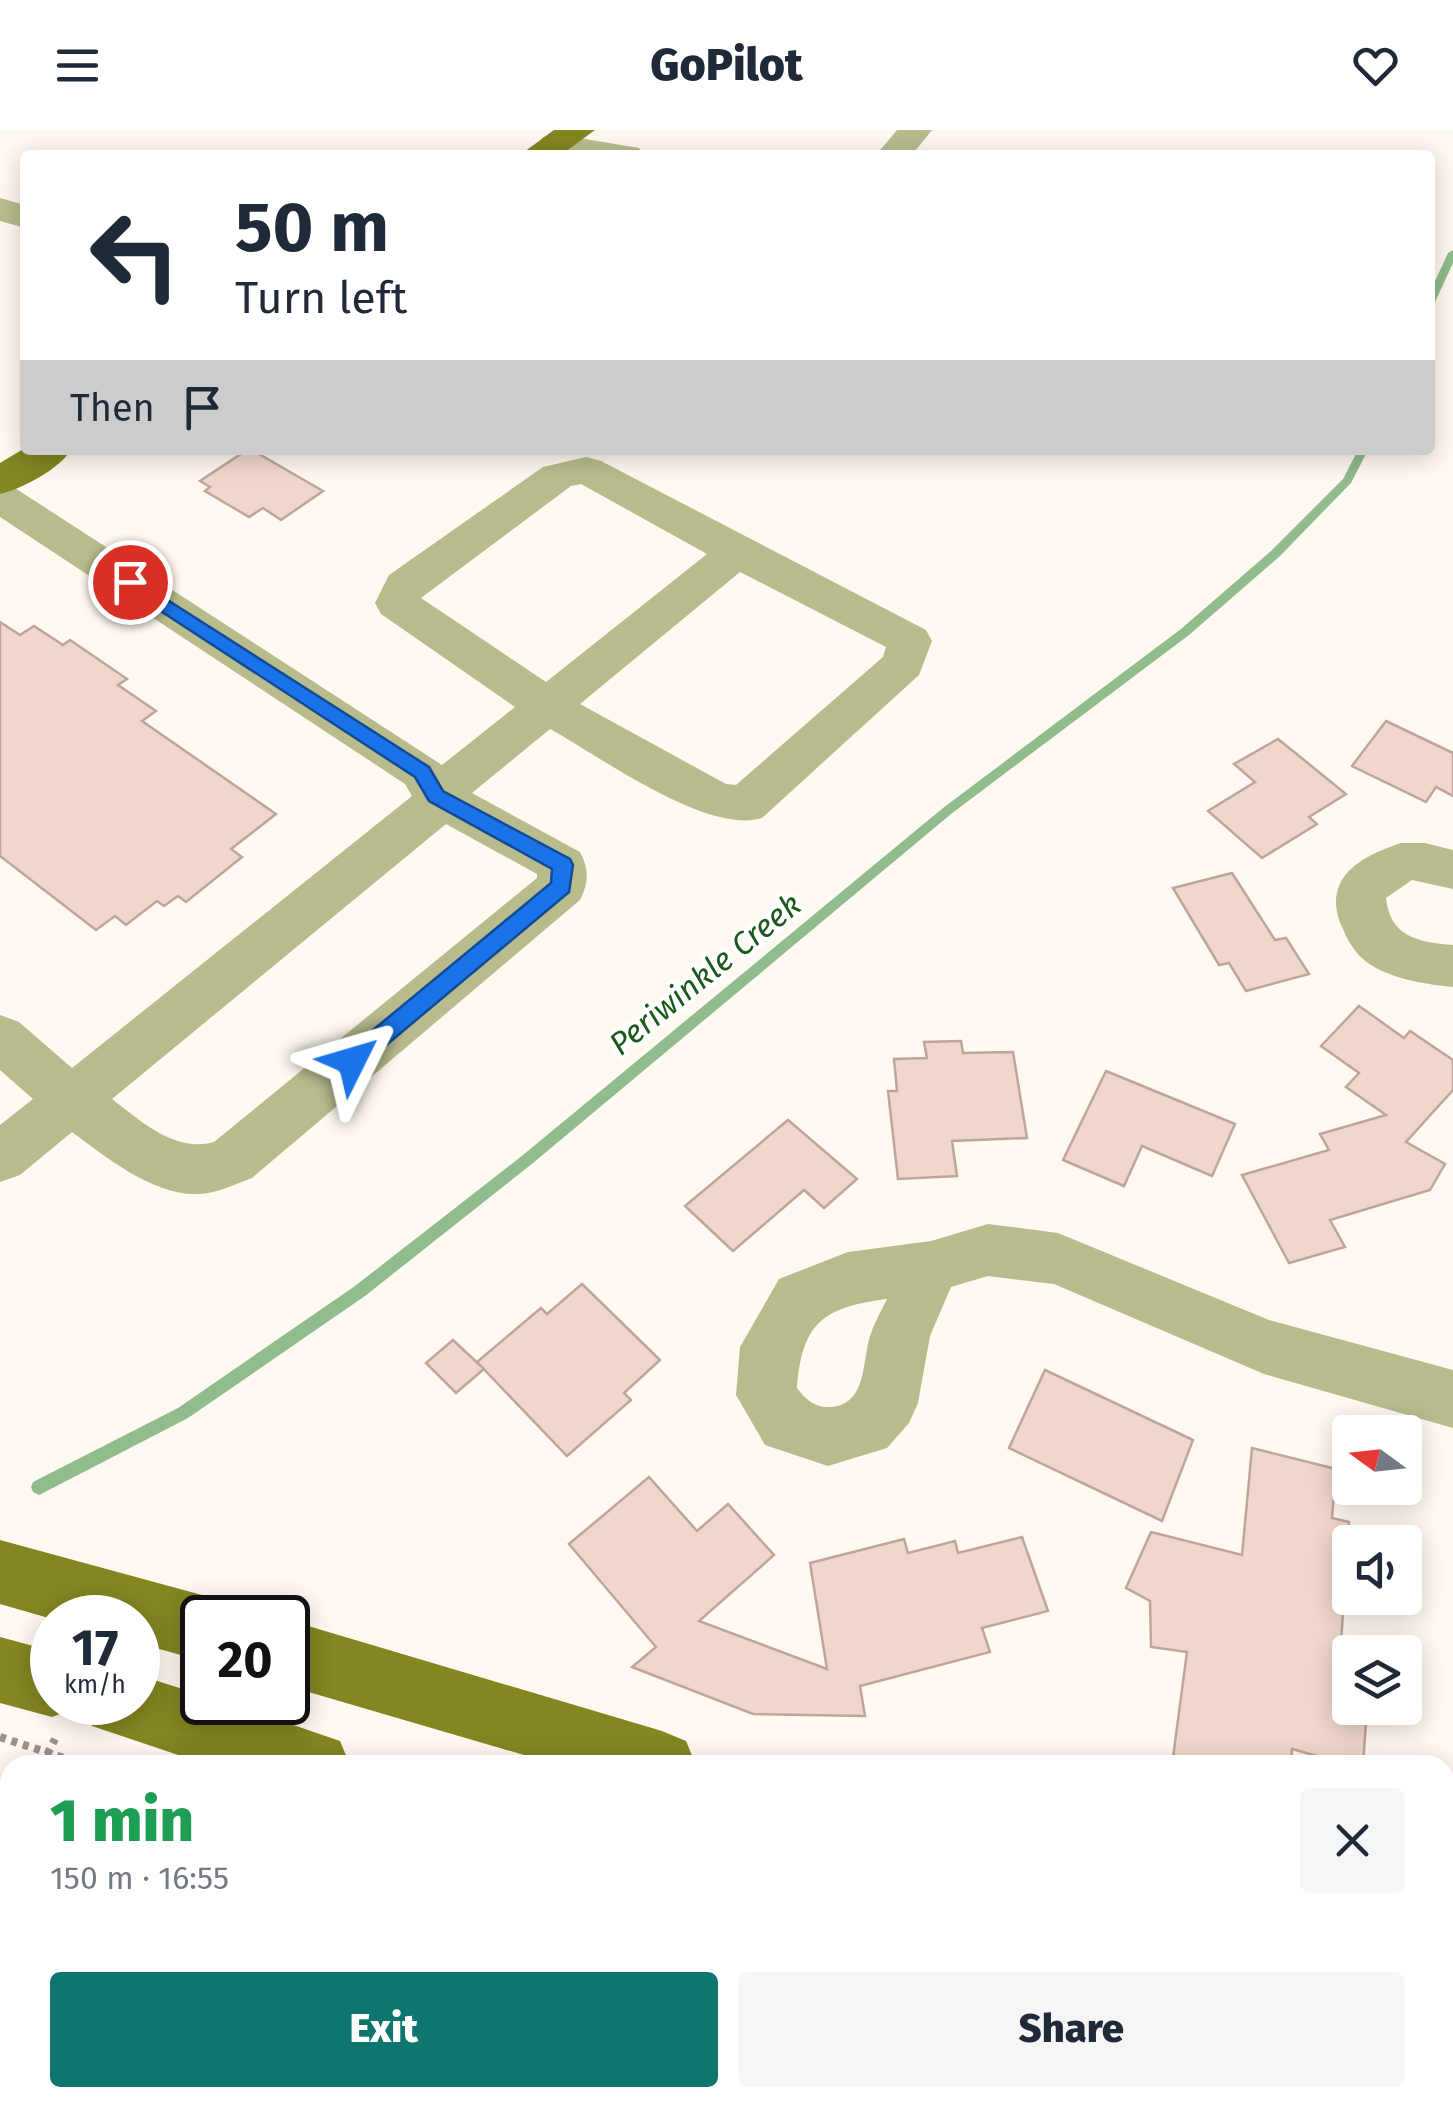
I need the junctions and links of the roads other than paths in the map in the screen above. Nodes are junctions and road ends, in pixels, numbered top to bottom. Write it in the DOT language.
graph roads {
  1 [pos="915,130"];
  2 [pos="557,143"];
  3 [pos="633,149"];
  4 [pos="897,150"];
  5 [pos="43,455"];
  6 [pos="0,481"];
  7 [pos="0,498"];
  8 [pos="737,552"];
  9 [pos="548,706"];
  10 [pos="436,796"];
  11 [pos="1453,870"];
  12 [pos="1453,966"];
  13 [pos="0,1037"];
  14 [pos="72,1100"];
  15 [pos="0,1158"];
  16 [pos="931,1267"];
  17 [pos="1453,1399"];
  18 [pos="0,1572"];
  19 [pos="180,1622"];
  20 [pos="310,1659"];
  21 [pos="0,1670"];
  22 [pos="30,1678"];
  23 [pos="160,1716"];
  24 [pos="284,1755"];
  25 [pos="632,1755"];
  1 -- 4 [label="street"];
  2 -- 3 [label="street"];
  5 -- 6 [label="main road"];
  7 -- 10 [label="street"];
  8 -- 9 [label="street"];
  8 -- 9 [label="street"];
  8 -- 9 [label="street"];
  9 -- 10 [label="street"];
  10 -- 14 [label="street"];
  10 -- 14 [label="street"];
  11 -- 12 [label="street"];
  13 -- 14 [label="street"];
  14 -- 15 [label="street"];
  16 -- 17 [label="street"];
  18 -- 19 [label="main road"];
  20 -- 25 [label="main road"];
  21 -- 22 [label="main road"];
  23 -- 24 [label="main road"];
}
